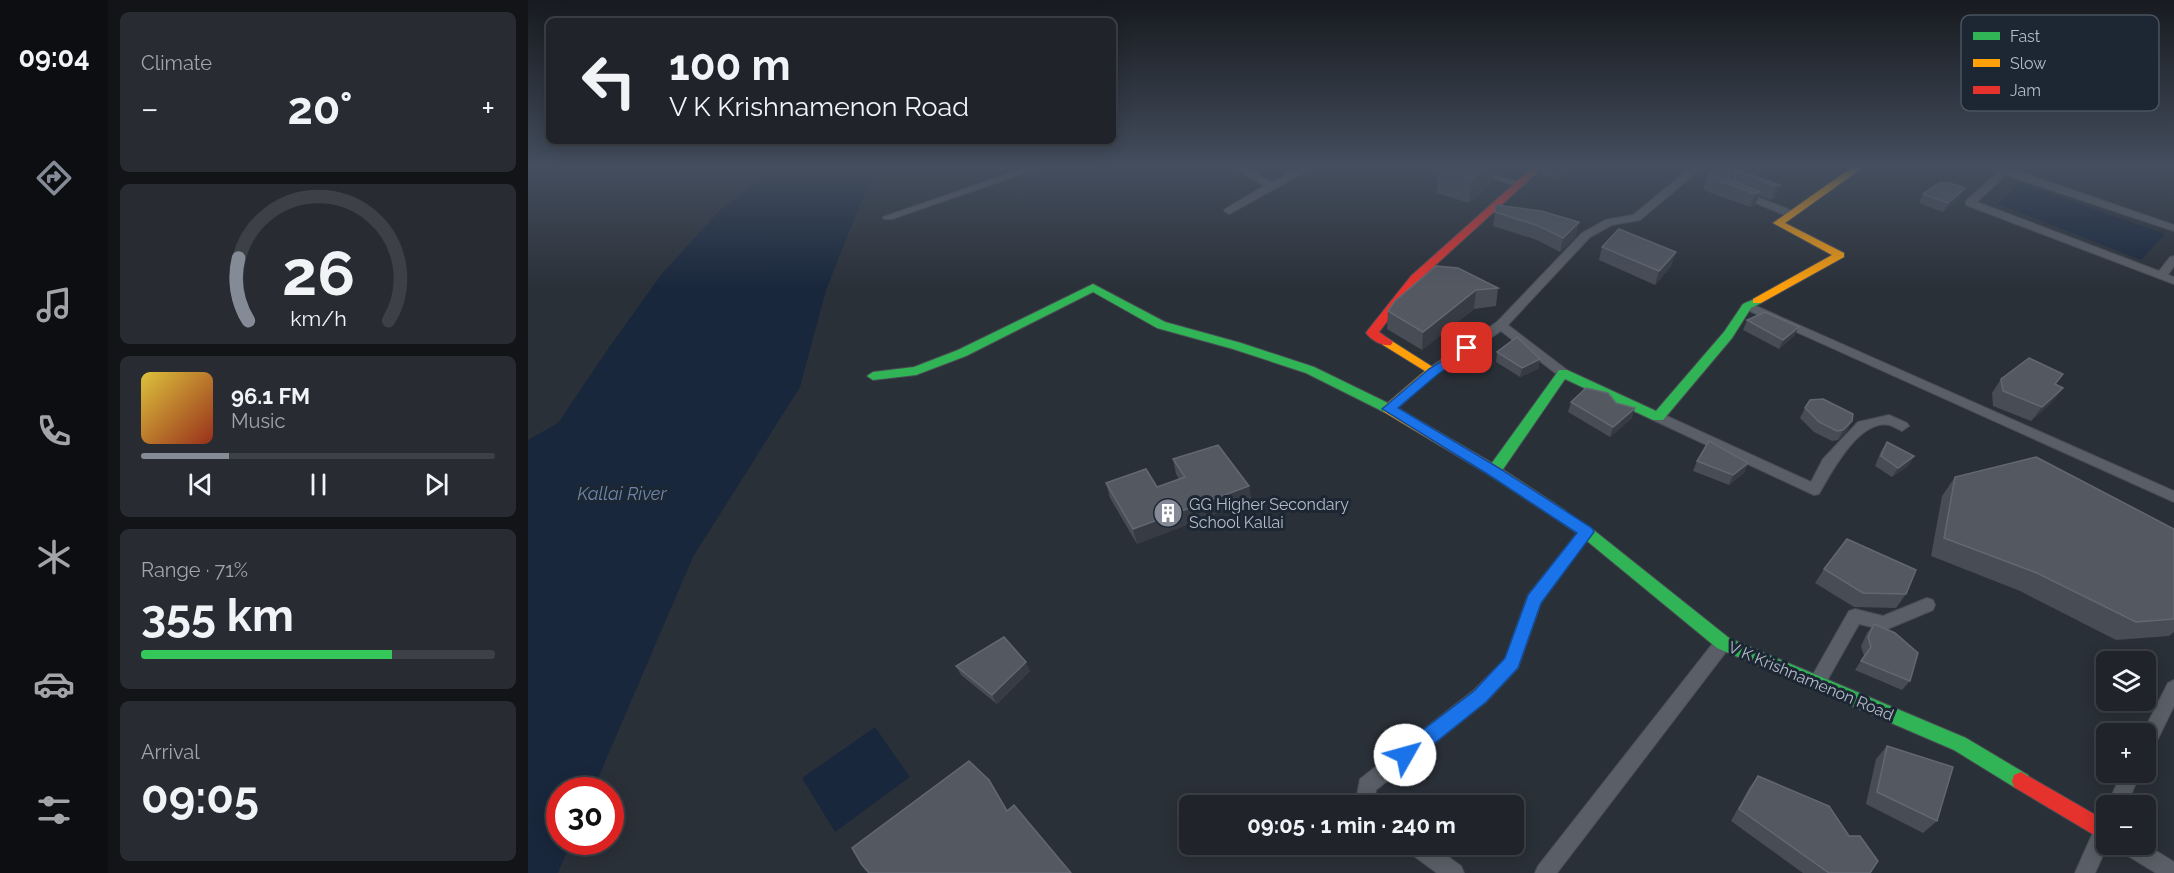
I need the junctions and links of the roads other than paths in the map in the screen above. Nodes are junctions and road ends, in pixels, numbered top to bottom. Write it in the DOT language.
graph roads {
  1 [pos="919,207"];
  2 [pos="1236,207"];
  3 [pos="1495,207"];
  4 [pos="1650,207"];
  5 [pos="1773,207"];
  6 [pos="1801,207"];
  7 [pos="1980,207"];
  8 [pos="2112,207"];
  9 [pos="1229,211"];
  10 [pos="1791,214"];
  11 [pos="888,217"];
  12 [pos="2174,228"];
  13 [pos="2174,259"];
  14 [pos="2161,276"];
  15 [pos="2174,281"];
  16 [pos="1747,306"];
  17 [pos="1501,326"];
  18 [pos="1433,372"];
  19 [pos="1563,373"];
  20 [pos="873,376"];
  21 [pos="1389,409"];
  22 [pos="1658,417"];
  23 [pos="1902,426"];
  24 [pos="1494,471"];
  25 [pos="2174,497"];
  26 [pos="1586,532"];
  27 [pos="1927,605"];
  28 [pos="1723,643"];
  29 [pos="1817,683"];
  30 [pos="2174,688"];
  31 [pos="2156,725"];
  32 [pos="1366,795"];
  33 [pos="2096,824"];
  34 [pos="2096,849"];
  35 [pos="1430,855"];
  36 [pos="2145,855"];
  37 [pos="1455,873"];
  38 [pos="1545,873"];
  39 [pos="2085,873"];
  40 [pos="2174,873"];
  1 -- 11 [label="street"];
  2 -- 9 [label="street"];
  3 -- 18 [label="street"];
  4 -- 17 [label="street"];
  5 -- 10 [label="street"];
  6 -- 10 [label="street"];
  7 -- 14 [label="street"];
  8 -- 12 [label="street"];
  10 -- 16 [label="street"];
  13 -- 14 [label="street"];
  14 -- 15 [label="street"];
  16 -- 22 [label="street"];
  16 -- 25 [label="street"];
  17 -- 18 [label="street"];
  17 -- 19 [label="street"];
  18 -- 21 [label="street"];
  19 -- 22 [label="street"];
  19 -- 24 [label="street"];
  20 -- 21 [label="street, V K Krishnamenon Road"];
  21 -- 24 [label="street, V K Krishnamenon Road"];
  22 -- 23 [label="street"];
  24 -- 26 [label="street, V K Krishnamenon Road"];
  26 -- 28 [label="street, V K Krishnamenon Road"];
  26 -- 32 [label="street"];
  27 -- 29 [label="street"];
  28 -- 29 [label="street, V K Krishnamenon Road"];
  28 -- 38 [label="street"];
  29 -- 33 [label="street, V K Krishnamenon Road"];
  30 -- 31 [label="street"];
  34 -- 39 [label="street"];
  35 -- 37 [label="street"];
  36 -- 40 [label="street"];
}
